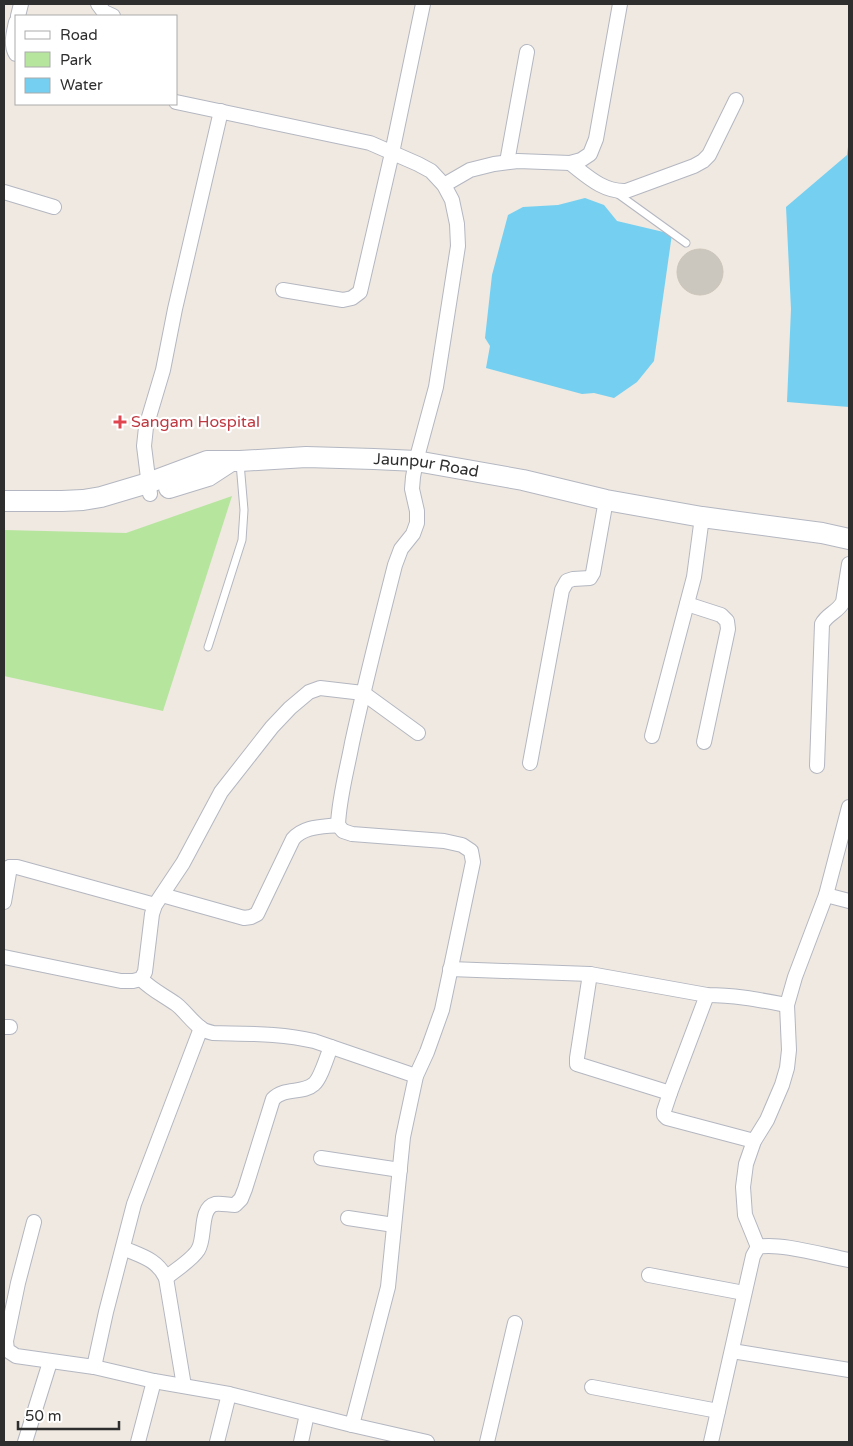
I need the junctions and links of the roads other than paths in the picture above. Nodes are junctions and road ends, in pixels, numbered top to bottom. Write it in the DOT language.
graph roads {
  1 [pos="98,4"];
  2 [pos="423,4"];
  3 [pos="620,4"];
  4 [pos="111,15"];
  5 [pos="15,27"];
  6 [pos="527,52"];
  7 [pos="15,53"];
  8 [pos="736,100"];
  9 [pos="178,102"];
  10 [pos="221,111"];
  11 [pos="392,153"];
  12 [pos="507,162"];
  13 [pos="570,163"];
  14 [pos="444,185"];
  15 [pos="4,192"];
  16 [pos="616,192"];
  17 [pos="54,207"];
  18 [pos="686,243"];
  19 [pos="283,290"];
  20 [pos="235,461"];
  21 [pos="416,461"];
  22 [pos="149,488"];
  23 [pos="606,500"];
  24 [pos="4,501"];
  25 [pos="4,514"];
  26 [pos="702,517"];
  27 [pos="849,539"];
  28 [pos="849,564"];
  29 [pos="687,604"];
  30 [pos="208,647"];
  31 [pos="363,693"];
  32 [pos="418,732"];
  33 [pos="652,736"];
  34 [pos="704,742"];
  35 [pos="530,763"];
  36 [pos="817,766"];
  37 [pos="849,807"];
  38 [pos="338,825"];
  39 [pos="7,868"];
  40 [pos="826,895"];
  41 [pos="159,900"];
  42 [pos="849,901"];
  43 [pos="4,902"];
  44 [pos="4,957"];
  45 [pos="450,969"];
  46 [pos="590,974"];
  47 [pos="141,979"];
  48 [pos="707,996"];
  49 [pos="787,1005"];
  50 [pos="201,1028"];
  51 [pos="331,1047"];
  52 [pos="416,1076"];
  53 [pos="670,1093"];
  54 [pos="754,1140"];
  55 [pos="321,1158"];
  56 [pos="400,1170"];
  57 [pos="348,1218"];
  58 [pos="34,1222"];
  59 [pos="394,1225"];
  60 [pos="758,1247"];
  61 [pos="123,1248"];
  62 [pos="849,1260"];
  63 [pos="649,1275"];
  64 [pos="166,1278"];
  65 [pos="4,1280"];
  66 [pos="18,1283"];
  67 [pos="744,1293"];
  68 [pos="515,1323"];
  69 [pos="732,1351"];
  70 [pos="50,1362"];
  71 [pos="94,1368"];
  72 [pos="849,1370"];
  73 [pos="154,1381"];
  74 [pos="184,1386"];
  75 [pos="592,1387"];
  76 [pos="229,1394"];
  77 [pos="718,1411"];
  78 [pos="307,1414"];
  79 [pos="352,1425"];
  80 [pos="25,1442"];
  81 [pos="138,1442"];
  82 [pos="217,1442"];
  83 [pos="301,1442"];
  84 [pos="427,1442"];
  85 [pos="488,1442"];
  86 [pos="712,1442"];
  1 -- 4 [label="street"];
  2 -- 11 [label="street"];
  3 -- 13 [label="street"];
  5 -- 7 [label="street"];
  6 -- 12 [label="street"];
  8 -- 16 [label="street"];
  9 -- 10 [label="street"];
  10 -- 11 [label="street"];
  10 -- 22 [label="street"];
  11 -- 14 [label="street"];
  11 -- 19 [label="street"];
  12 -- 13 [label="street"];
  12 -- 14 [label="street"];
  13 -- 16 [label="street"];
  14 -- 21 [label="street"];
  15 -- 17 [label="street"];
  16 -- 18 [label="lane"];
  20 -- 21 [label="street, Jaunpur Road"];
  20 -- 22 [label="street"];
  20 -- 30 [label="lane"];
  21 -- 23 [label="street, Jaunpur Road"];
  21 -- 31 [label="street"];
  22 -- 24 [label="street"];
  22 -- 25 [label="street"];
  23 -- 26 [label="street, Jaunpur Road"];
  23 -- 35 [label="street"];
  26 -- 27 [label="street, Jaunpur Road"];
  26 -- 29 [label="street"];
  28 -- 36 [label="street"];
  29 -- 33 [label="street"];
  29 -- 34 [label="street"];
  31 -- 32 [label="street"];
  31 -- 38 [label="street"];
  31 -- 41 [label="street"];
  37 -- 40 [label="street"];
  38 -- 41 [label="street"];
  38 -- 45 [label="street"];
  39 -- 41 [label="street"];
  39 -- 43 [label="street"];
  40 -- 42 [label="street"];
  40 -- 49 [label="street"];
  41 -- 47 [label="street"];
  44 -- 47 [label="street"];
  45 -- 46 [label="street"];
  45 -- 52 [label="street"];
  46 -- 48 [label="street"];
  46 -- 53 [label="street"];
  47 -- 50 [label="street"];
  48 -- 49 [label="street"];
  48 -- 53 [label="street"];
  49 -- 54 [label="street"];
  50 -- 51 [label="street"];
  50 -- 61 [label="street"];
  51 -- 52 [label="street"];
  51 -- 64 [label="street"];
  52 -- 56 [label="street"];
  53 -- 54 [label="street"];
  54 -- 60 [label="street"];
  55 -- 56 [label="street"];
  56 -- 59 [label="street"];
  57 -- 59 [label="street"];
  58 -- 66 [label="street"];
  59 -- 79 [label="street"];
  60 -- 62 [label="street"];
  60 -- 67 [label="street"];
  61 -- 64 [label="street"];
  61 -- 71 [label="street"];
  63 -- 67 [label="street"];
  64 -- 74 [label="street"];
  65 -- 66 [label="street"];
  66 -- 70 [label="street"];
  67 -- 69 [label="street"];
  68 -- 85 [label="street"];
  69 -- 72 [label="street"];
  69 -- 77 [label="street"];
  70 -- 71 [label="street"];
  70 -- 80 [label="street"];
  71 -- 73 [label="street"];
  73 -- 74 [label="street"];
  73 -- 81 [label="street"];
  74 -- 76 [label="street"];
  75 -- 77 [label="street"];
  76 -- 78 [label="street"];
  76 -- 82 [label="street"];
  77 -- 86 [label="street"];
  78 -- 79 [label="street"];
  78 -- 83 [label="street"];
  79 -- 84 [label="street"];
}
